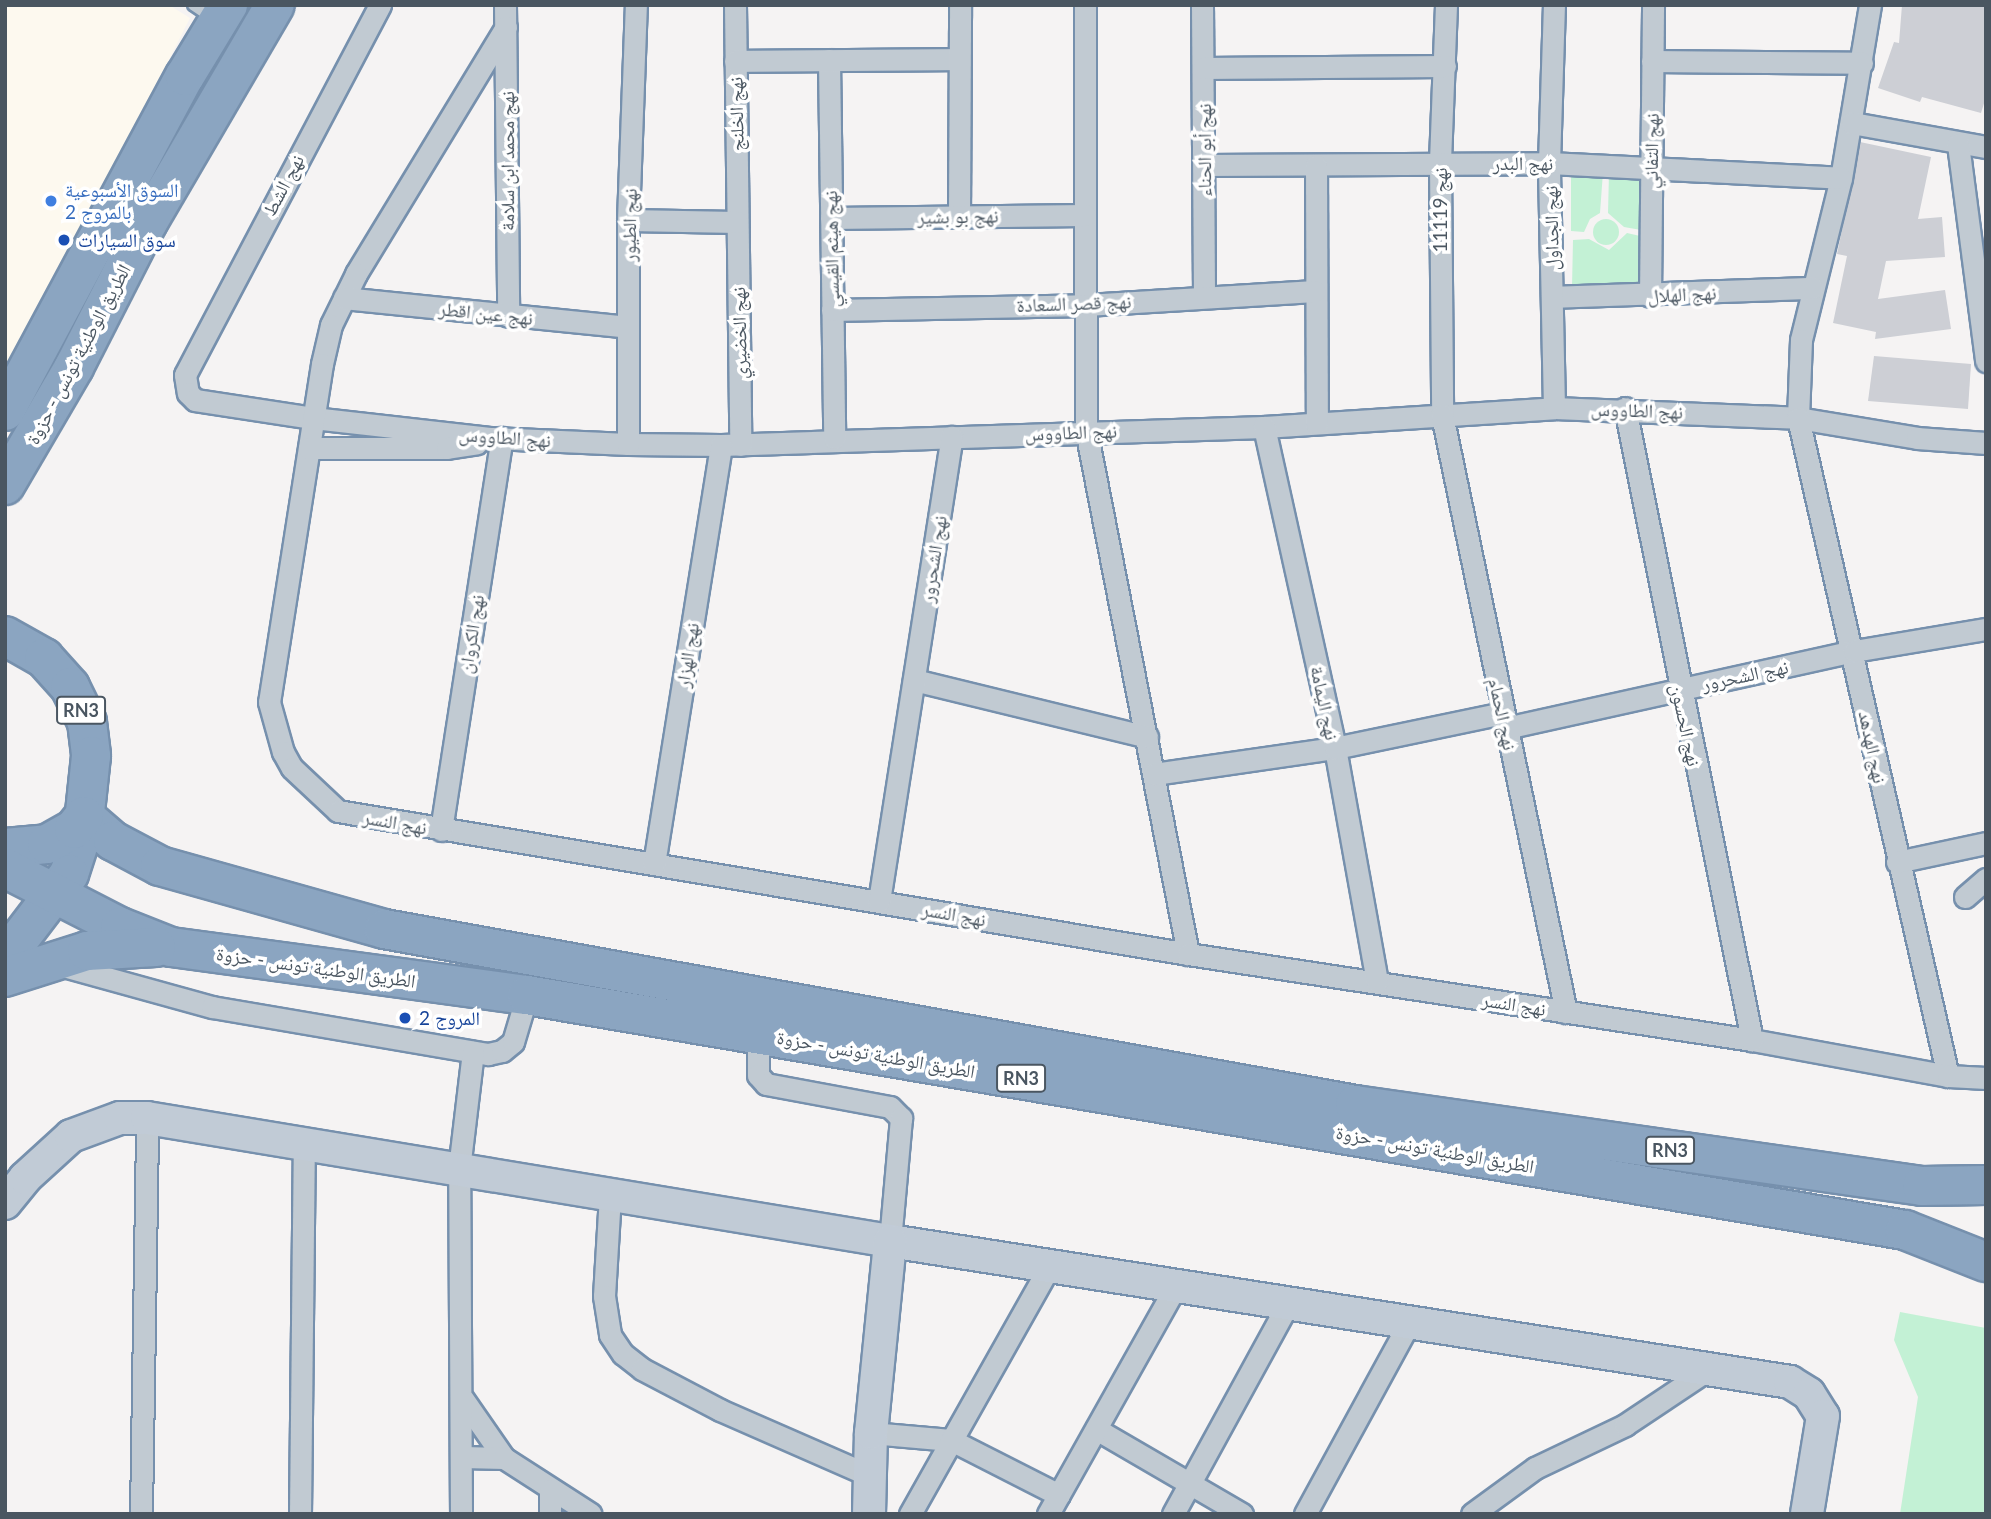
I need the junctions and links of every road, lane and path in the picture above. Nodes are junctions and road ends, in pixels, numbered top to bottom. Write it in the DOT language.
graph roads {
  1 [pos="275,5"];
  2 [pos="380,5"];
  3 [pos="636,5"];
  4 [pos="735,5"];
  5 [pos="960,5"];
  6 [pos="1085,5"];
  7 [pos="1202,5"];
  8 [pos="1446,5"];
  9 [pos="1554,5"];
  10 [pos="1653,5"];
  11 [pos="1870,5"];
  12 [pos="505,16"];
  13 [pos="226,25"];
  14 [pos="957,59"];
  15 [pos="829,60"];
  16 [pos="735,61"];
  17 [pos="1653,61"];
  18 [pos="1862,63"];
  19 [pos="1445,66"];
  20 [pos="1203,68"];
  21 [pos="1852,122"];
  22 [pos="1958,144"];
  23 [pos="1986,147"];
  24 [pos="1549,163"];
  25 [pos="1440,164"];
  26 [pos="1204,165"];
  27 [pos="1316,166"];
  28 [pos="1651,167"];
  29 [pos="1842,178"];
  30 [pos="1085,215"];
  31 [pos="959,216"];
  32 [pos="831,218"];
  33 [pos="628,220"];
  34 [pos="737,222"];
  35 [pos="1812,288"];
  36 [pos="1315,291"];
  37 [pos="1204,295"];
  38 [pos="1650,296"];
  39 [pos="1552,297"];
  40 [pos="344,298"];
  41 [pos="1086,305"];
  42 [pos="832,310"];
  43 [pos="508,316"];
  44 [pos="628,327"];
  45 [pos="1986,361"];
  46 [pos="189,366"];
  47 [pos="1554,408"];
  48 [pos="1625,408"];
  49 [pos="5,411"];
  50 [pos="1442,415"];
  51 [pos="313,418"];
  52 [pos="1798,418"];
  53 [pos="1317,423"];
  54 [pos="1264,427"];
  55 [pos="1086,430"];
  56 [pos="952,437"];
  57 [pos="497,438"];
  58 [pos="834,438"];
  59 [pos="1986,443"];
  60 [pos="628,444"];
  61 [pos="730,445"];
  62 [pos="309,448"];
  63 [pos="5,485"];
  64 [pos="1986,629"];
  65 [pos="5,636"];
  66 [pos="1854,652"];
  67 [pos="914,680"];
  68 [pos="1678,689"];
  69 [pos="1504,721"];
  70 [pos="1147,737"];
  71 [pos="1335,748"];
  72 [pos="1154,774"];
  73 [pos="84,816"];
  74 [pos="441,830"];
  75 [pos="1986,843"];
  76 [pos="5,848"];
  77 [pos="1897,862"];
  78 [pos="654,864"];
  79 [pos="5,868"];
  80 [pos="1986,880"];
  81 [pos="58,894"];
  82 [pos="1965,897"];
  83 [pos="879,901"];
  84 [pos="171,947"];
  85 [pos="1188,954"];
  86 [pos="5,958"];
  87 [pos="47,961"];
  88 [pos="5,977"];
  89 [pos="1377,981"];
  90 [pos="527,995"];
  91 [pos="1566,1012"];
  92 [pos="758,1033"];
  93 [pos="1752,1040"];
  94 [pos="473,1052"];
  95 [pos="1948,1076"];
  96 [pos="1986,1078"];
  97 [pos="147,1118"];
  98 [pos="304,1145"];
  99 [pos="459,1169"];
  100 [pos="1986,1185"];
  101 [pos="1922,1186"];
  102 [pos="610,1195"];
  103 [pos="5,1203"];
  104 [pos="1986,1206"];
  105 [pos="1905,1230"];
  106 [pos="890,1241"];
  107 [pos="1986,1243"];
  108 [pos="1986,1262"];
  109 [pos="1049,1267"];
  110 [pos="1176,1286"];
  111 [pos="1288,1304"];
  112 [pos="1409,1323"];
  113 [pos="1710,1368"];
  114 [pos="463,1399"];
  115 [pos="1096,1429"];
  116 [pos="871,1433"];
  117 [pos="951,1440"];
  118 [pos="462,1457"];
  119 [pos="504,1458"];
  120 [pos="869,1475"];
  121 [pos="1191,1483"];
  122 [pos="550,1490"];
  123 [pos="1059,1495"];
  124 [pos="141,1514"];
  125 [pos="300,1514"];
  126 [pos="461,1514"];
  127 [pos="550,1514"];
  128 [pos="591,1514"];
  129 [pos="869,1514"];
  130 [pos="910,1514"];
  131 [pos="1048,1514"];
  132 [pos="1174,1514"];
  133 [pos="1242,1514"];
  134 [pos="1305,1514"];
  135 [pos="1472,1514"];
  136 [pos="1807,1514"];
  1 -- 13 [label="highway, الطريق الوطنية تونس - حزوة"];
  2 -- 46 [label="street, نهج الشط"];
  3 -- 33 [label="street, نهج الطيور"];
  4 -- 16 [label="street, نهج الخلنج"];
  5 -- 14 [label="street"];
  6 -- 30 [label="street"];
  7 -- 20 [label="street, نهج أبو الحناء"];
  8 -- 19 [label="street, نهج 11119"];
  9 -- 24 [label="street, نهج الجداول"];
  10 -- 17 [label="street, نهج التفاني"];
  11 -- 18 [label="street, نهج الهدهد"];
  12 -- 40 [label="street, نهج النسر"];
  12 -- 43 [label="street, نهج محمد ابن سلامة"];
  13 -- 49 [label="highway, الطريق الوطنية تونس - حزوة"];
  13 -- 63 [label="highway, الطريق الوطنية تونس - حزوة"];
  14 -- 15 [label="street"];
  14 -- 31 [label="street"];
  15 -- 16 [label="street"];
  15 -- 32 [label="street, نهج هيثم القيسي"];
  16 -- 34 [label="street, نهج الخلنج"];
  17 -- 18 [label="street"];
  17 -- 28 [label="street, نهج التفاني"];
  18 -- 21 [label="street, نهج الهدهد"];
  19 -- 20 [label="street"];
  19 -- 25 [label="street, نهج 11119"];
  20 -- 26 [label="street, نهج أبو الحناء"];
  21 -- 22 [label="street"];
  21 -- 29 [label="street, نهج الهدهد"];
  22 -- 23 [label="street"];
  22 -- 45 [label="street"];
  24 -- 25 [label="street, نهج البدر"];
  24 -- 28 [label="street, نهج البدر"];
  24 -- 39 [label="street, نهج الجداول"];
  25 -- 27 [label="street, نهج البدر"];
  25 -- 50 [label="street, نهج 11119"];
  26 -- 27 [label="street, نهج البدر"];
  26 -- 37 [label="street, نهج أبو الحناء"];
  27 -- 36 [label="street"];
  28 -- 29 [label="street, نهج البدر"];
  28 -- 38 [label="street, نهج التفاني"];
  29 -- 35 [label="street, نهج الهدهد"];
  30 -- 31 [label="street, نهج بو بشير"];
  30 -- 41 [label="street"];
  31 -- 32 [label="street, نهج بو بشير"];
  32 -- 42 [label="street, نهج هيثم القيسي"];
  33 -- 34 [label="street"];
  33 -- 44 [label="street, نهج الطيور"];
  34 -- 61 [label="street, نهج الخضيري"];
  35 -- 38 [label="street, نهج الهلال"];
  35 -- 52 [label="street, نهج الهدهد"];
  36 -- 37 [label="street, نهج قصر السعادة"];
  36 -- 53 [label="street"];
  37 -- 41 [label="street, نهج قصر السعادة"];
  38 -- 39 [label="street, نهج الهلال"];
  39 -- 47 [label="street, نهج الجداول"];
  40 -- 43 [label="street, نهج عين اقطر"];
  40 -- 51 [label="street, نهج النسر"];
  41 -- 42 [label="street, نهج قصر السعادة"];
  41 -- 55 [label="street"];
  42 -- 58 [label="street, نهج هيثم القيسي"];
  43 -- 44 [label="street, نهج عين اقطر"];
  44 -- 60 [label="street, نهج الطيور"];
  46 -- 51 [label="street, نهج الطاووس"];
  47 -- 48 [label="street, نهج الطاووس"];
  47 -- 50 [label="street, نهج الطاووس"];
  48 -- 52 [label="street, نهج الطاووس"];
  48 -- 68 [label="street, نهج الحسون"];
  50 -- 53 [label="street, نهج الطاووس"];
  50 -- 69 [label="street, نهج الحمام"];
  51 -- 57 [label="street, نهج الطاووس"];
  51 -- 62 [label="street, نهج النسر"];
  52 -- 59 [label="street, نهج الطاووس"];
  52 -- 66 [label="street, نهج الهدهد"];
  53 -- 54 [label="street, نهج الطاووس"];
  54 -- 55 [label="street, نهج الطاووس"];
  54 -- 71 [label="street, نهج اليمامة"];
  55 -- 56 [label="street, نهج الطاووس"];
  55 -- 70 [label="street"];
  56 -- 58 [label="street, نهج الطاووس"];
  56 -- 67 [label="street, نهج الشحرور"];
  57 -- 60 [label="street, نهج الطاووس"];
  57 -- 62 [label="street"];
  57 -- 74 [label="street, نهج الكروان"];
  58 -- 61 [label="street, نهج الطاووس"];
  60 -- 61 [label="street, نهج الطاووس"];
  61 -- 78 [label="street, نهج الهزار"];
  62 -- 74 [label="street, نهج النسر"];
  64 -- 66 [label="street, نهج الشحرور"];
  65 -- 73 [label="highway, RN3"];
  66 -- 68 [label="street, نهج الشحرور"];
  66 -- 77 [label="street, نهج الهدهد"];
  67 -- 70 [label="street"];
  67 -- 83 [label="street, نهج الشحرور"];
  68 -- 69 [label="street, نهج الشحرور"];
  68 -- 93 [label="street, نهج الحسون"];
  69 -- 71 [label="street, نهج الشحرور"];
  69 -- 91 [label="street, نهج الحمام"];
  70 -- 72 [label="street"];
  71 -- 72 [label="street, نهج الشحرور"];
  71 -- 89 [label="street, نهج اليمامة"];
  72 -- 85 [label="street"];
  73 -- 76 [label="highway"];
  73 -- 81 [label="highway, RN3"];
  73 -- 101 [label="highway, الطريق الوطنية تونس - حزوة / RN3"];
  74 -- 78 [label="street, نهج النسر"];
  75 -- 77 [label="street"];
  77 -- 95 [label="street, نهج الهدهد"];
  78 -- 83 [label="street, نهج النسر"];
  79 -- 81 [label="highway, RN3"];
  80 -- 82 [label="street"];
  81 -- 84 [label="highway, الطريق الوطنية تونس - حزوة / RN3"];
  81 -- 86 [label="highway, RN3"];
  83 -- 85 [label="street, نهج النسر"];
  84 -- 87 [label="highway"];
  84 -- 90 [label="highway, الطريق الوطنية تونس - حزوة / RN3"];
  85 -- 89 [label="street, نهج النسر"];
  87 -- 88 [label="highway"];
  87 -- 94 [label="street"];
  89 -- 91 [label="street, نهج النسر"];
  90 -- 92 [label="highway, الطريق الوطنية تونس - حزوة / RN3"];
  90 -- 94 [label="street"];
  91 -- 93 [label="street, نهج النسر"];
  92 -- 105 [label="highway, الطريق الوطنية تونس - حزوة / RN3"];
  92 -- 106 [label="street"];
  93 -- 95 [label="street, نهج النسر"];
  94 -- 99 [label="street"];
  95 -- 96 [label="street, نهج النسر"];
  97 -- 98 [label="street"];
  97 -- 103 [label="street"];
  97 -- 124 [label="street"];
  98 -- 99 [label="street"];
  98 -- 125 [label="street"];
  99 -- 102 [label="street"];
  99 -- 114 [label="street"];
  100 -- 101 [label="highway, الطريق الوطنية تونس - حزوة / RN3"];
  101 -- 104 [label="highway"];
  102 -- 106 [label="street"];
  102 -- 120 [label="street"];
  105 -- 107 [label="highway"];
  105 -- 108 [label="highway, الطريق الوطنية تونس - حزوة / RN3"];
  106 -- 109 [label="street"];
  106 -- 116 [label="street"];
  109 -- 110 [label="street"];
  109 -- 117 [label="street"];
  110 -- 111 [label="street"];
  110 -- 115 [label="street"];
  111 -- 112 [label="street"];
  111 -- 121 [label="street"];
  112 -- 113 [label="street"];
  112 -- 134 [label="street"];
  113 -- 135 [label="street"];
  113 -- 136 [label="street"];
  114 -- 118 [label="street"];
  114 -- 119 [label="street"];
  115 -- 121 [label="street"];
  115 -- 123 [label="street"];
  116 -- 117 [label="street"];
  116 -- 120 [label="street"];
  117 -- 123 [label="street"];
  117 -- 130 [label="street"];
  118 -- 119 [label="street"];
  118 -- 126 [label="street"];
  119 -- 122 [label="street"];
  120 -- 129 [label="street"];
  121 -- 132 [label="street"];
  121 -- 133 [label="street"];
  122 -- 127 [label="street"];
  122 -- 128 [label="street"];
  123 -- 131 [label="street"];
}
